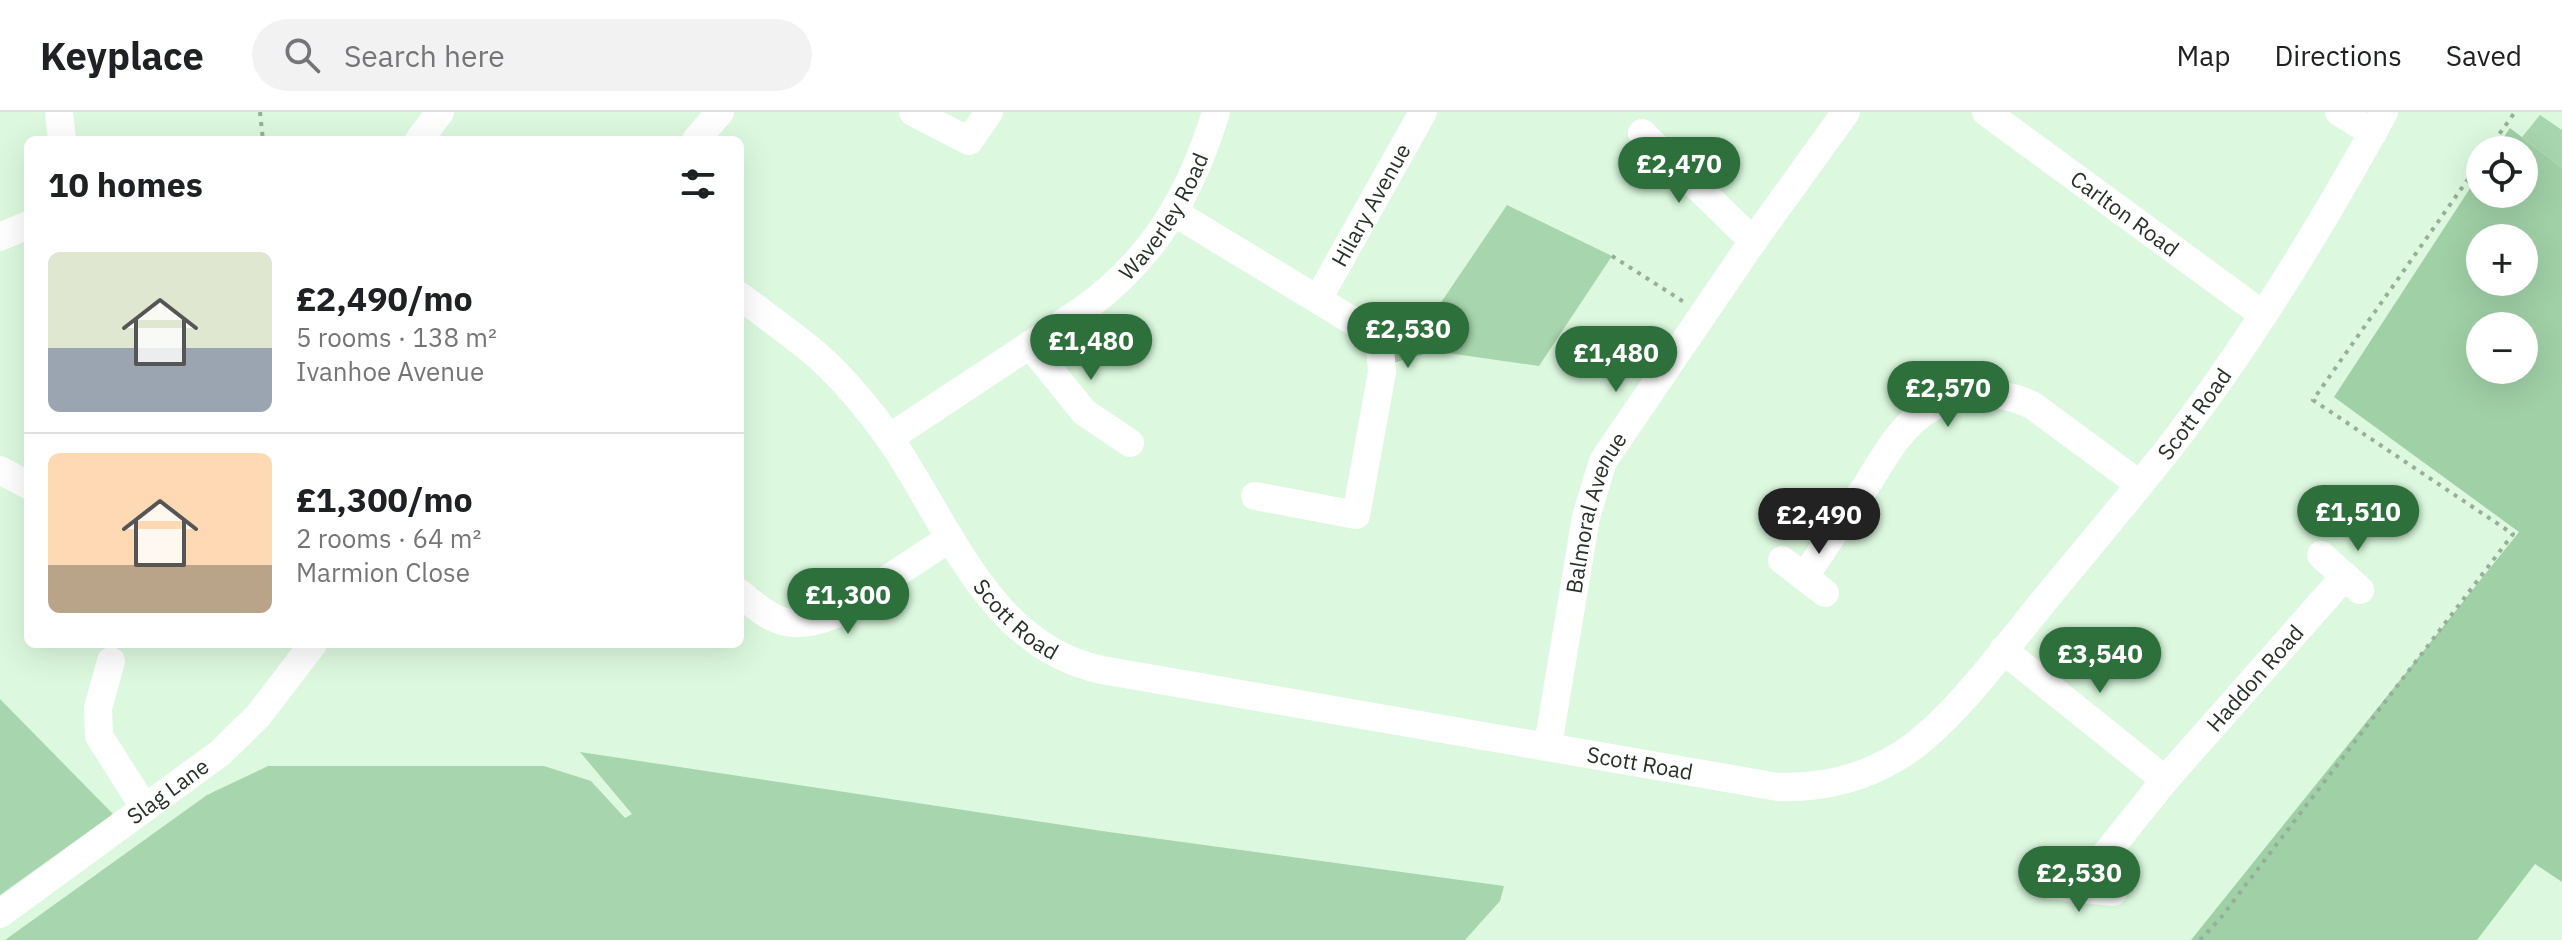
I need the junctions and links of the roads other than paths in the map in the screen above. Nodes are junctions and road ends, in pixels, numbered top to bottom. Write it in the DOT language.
graph roads {
  1 [pos="59,112"];
  2 [pos="440,112"];
  3 [pos="720,112"];
  4 [pos="913,112"];
  5 [pos="989,112"];
  6 [pos="1216,112"];
  7 [pos="1423,112"];
  8 [pos="1846,112"];
  9 [pos="1986,112"];
  10 [pos="2339,112"];
  11 [pos="2378,122"];
  12 [pos="1641,134"];
  13 [pos="62,136"];
  14 [pos="422,136"];
  15 [pos="699,136"];
  16 [pos="1175,213"];
  17 [pos="24,227"];
  18 [pos="0,237"];
  19 [pos="1753,241"];
  20 [pos="744,299"];
  21 [pos="1318,299"];
  22 [pos="2262,314"];
  23 [pos="1030,345"];
  24 [pos="889,438"];
  25 [pos="1130,442"];
  26 [pos="0,470"];
  27 [pos="24,483"];
  28 [pos="2139,484"];
  29 [pos="1255,496"];
  30 [pos="950,538"];
  31 [pos="2321,555"];
  32 [pos="1804,577"];
  33 [pos="744,596"];
  34 [pos="310,648"];
  35 [pos="2003,650"];
  36 [pos="111,661"];
  37 [pos="1548,745"];
  38 [pos="2165,780"];
  39 [pos="144,807"];
  40 [pos="2050,885"];
  41 [pos="0,914"];
  1 -- 13 [label="street"];
  2 -- 14 [label="street"];
  3 -- 15 [label="street"];
  4 -- 5 [label="street"];
  6 -- 16 [label="street, Waverley Road"];
  7 -- 21 [label="street, Hilary Avenue"];
  8 -- 19 [label="street, Balmoral Avenue"];
  9 -- 22 [label="street, Carlton Road"];
  10 -- 11 [label="street"];
  11 -- 22 [label="street, Scott Road"];
  12 -- 19 [label="street"];
  16 -- 21 [label="street"];
  16 -- 23 [label="street, Waverley Road"];
  17 -- 18 [label="street"];
  19 -- 37 [label="street, Balmoral Avenue"];
  20 -- 24 [label="street, Scott Road"];
  21 -- 29 [label="street"];
  22 -- 28 [label="street, Scott Road"];
  23 -- 24 [label="street, Waverley Road"];
  23 -- 25 [label="street"];
  24 -- 30 [label="street, Scott Road"];
  26 -- 27 [label="street"];
  28 -- 32 [label="street"];
  28 -- 35 [label="street, Scott Road"];
  30 -- 33 [label="street"];
  30 -- 37 [label="street, Scott Road"];
  31 -- 38 [label="street, Haddon Road"];
  34 -- 39 [label="street, Slag Lane"];
  35 -- 37 [label="street, Scott Road"];
  35 -- 38 [label="street"];
  36 -- 39 [label="street"];
  38 -- 40 [label="street, Haddon Road"];
  39 -- 41 [label="street, Slag Lane"];
}
